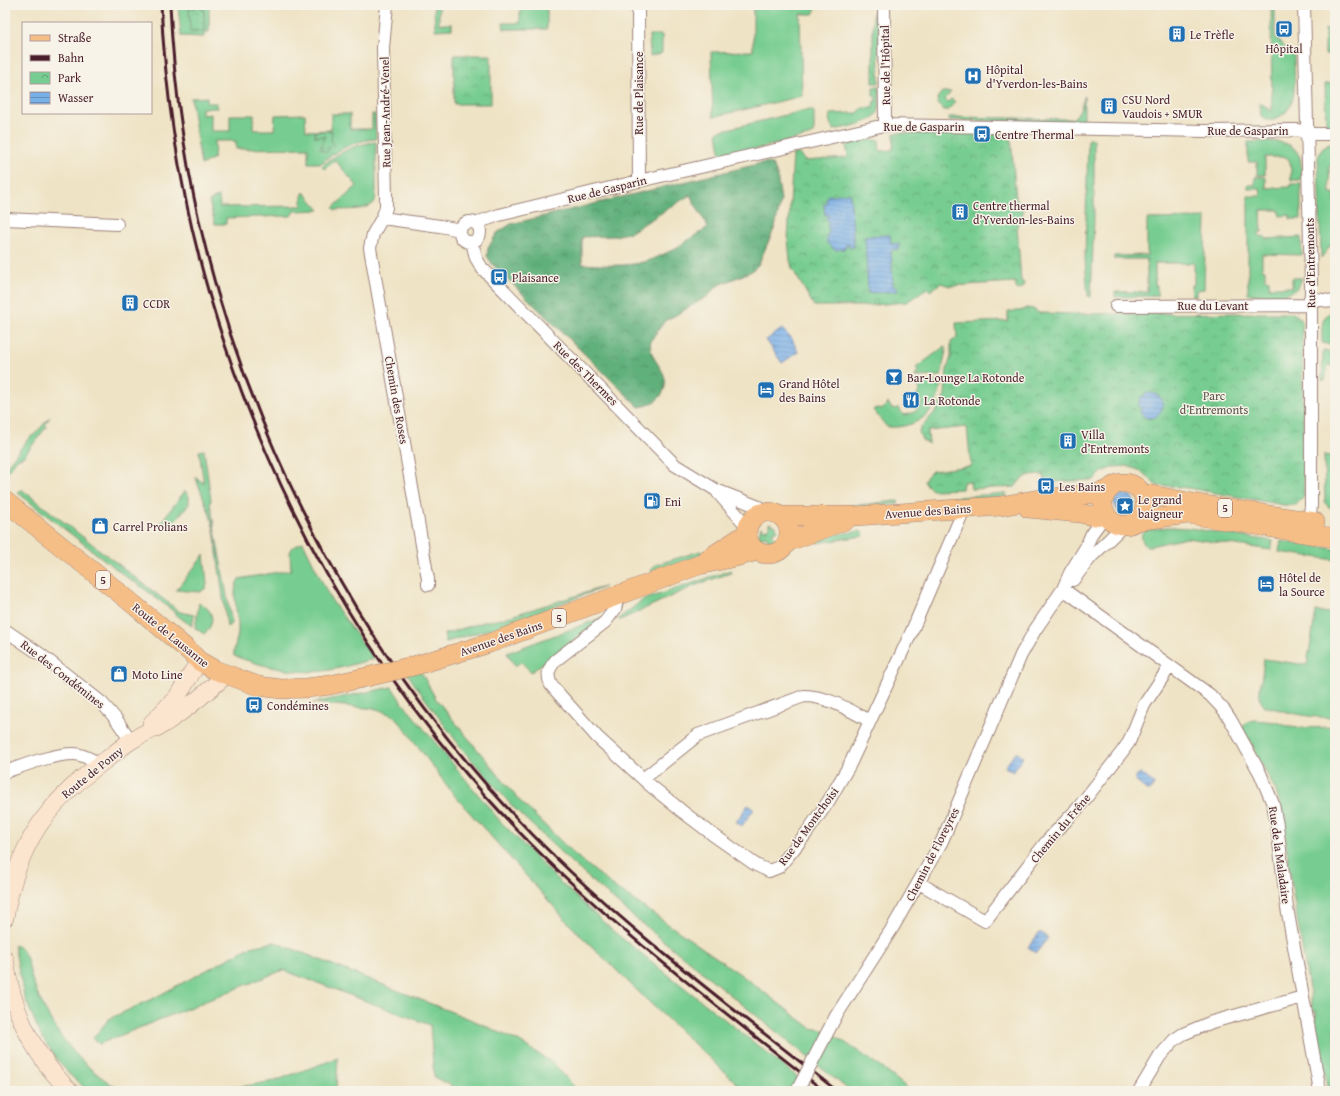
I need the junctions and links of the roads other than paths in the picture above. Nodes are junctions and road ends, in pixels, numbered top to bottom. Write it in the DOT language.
graph roads {
  1 [pos="387,5"];
  2 [pos="638,5"];
  3 [pos="884,5"];
  4 [pos="1304,5"];
  5 [pos="886,125"];
  6 [pos="1307,134"];
  7 [pos="1335,134"];
  8 [pos="639,181"];
  9 [pos="382,218"];
  10 [pos="5,219"];
  11 [pos="117,224"];
  12 [pos="477,224"];
  13 [pos="460,230"];
  14 [pos="472,242"];
  15 [pos="1310,302"];
  16 [pos="1335,302"];
  17 [pos="1116,306"];
  18 [pos="716,490"];
  19 [pos="1109,490"];
  20 [pos="1142,493"];
  21 [pos="5,501"];
  22 [pos="1001,506"];
  23 [pos="965,508"];
  24 [pos="762,512"];
  25 [pos="1106,514"];
  26 [pos="781,516"];
  27 [pos="856,516"];
  28 [pos="1213,519"];
  29 [pos="1309,521"];
  30 [pos="1130,523"];
  31 [pos="1335,525"];
  32 [pos="747,530"];
  33 [pos="1335,538"];
  34 [pos="787,542"];
  35 [pos="757,551"];
  36 [pos="699,565"];
  37 [pos="428,585"];
  38 [pos="1063,589"];
  39 [pos="618,596"];
  40 [pos="5,630"];
  41 [pos="199,661"];
  42 [pos="1170,666"];
  43 [pos="226,675"];
  44 [pos="368,677"];
  45 [pos="870,721"];
  46 [pos="133,740"];
  47 [pos="100,764"];
  48 [pos="5,772"];
  49 [pos="643,779"];
  50 [pos="919,883"];
  51 [pos="5,918"];
  52 [pos="5,959"];
  53 [pos="1303,997"];
  54 [pos="70,1091"];
  55 [pos="797,1091"];
  56 [pos="1139,1091"];
  57 [pos="1320,1091"];
  1 -- 9 [label="street, Rue Jean-André-Venel"];
  2 -- 8 [label="street, Rue de Plaisance"];
  3 -- 5 [label="street, Rue de l'Hôpital"];
  4 -- 6 [label="street, Rue d'Entremonts"];
  5 -- 6 [label="street, Rue de Gasparin"];
  5 -- 8 [label="street, Rue de Gasparin"];
  6 -- 7 [label="street, Rue de Gasparin"];
  6 -- 15 [label="street, Rue d'Entremonts"];
  8 -- 12 [label="street, Rue de Gasparin"];
  9 -- 13 [label="street"];
  9 -- 37 [label="street, Chemin des Roses"];
  10 -- 11 [label="street"];
  12 -- 13 [label="street"];
  12 -- 14 [label="street"];
  13 -- 14 [label="street"];
  14 -- 18 [label="street, Rue des Thermes"];
  15 -- 16 [label="street, Rue du Levant"];
  15 -- 17 [label="street, Rue du Levant"];
  15 -- 29 [label="street, Rue d'Entremonts"];
  18 -- 24 [label="street, Rue des Thermes"];
  18 -- 32 [label="street, Rue des Thermes"];
  19 -- 20 [label="main road"];
  19 -- 22 [label="main road, Avenue des Bains"];
  19 -- 25 [label="main road"];
  20 -- 29 [label="main road, 5"];
  20 -- 30 [label="main road"];
  21 -- 41 [label="main road, Route de Lausanne / 5"];
  22 -- 23 [label="main road, Avenue des Bains"];
  22 -- 25 [label="main road, Avenue des Bains"];
  23 -- 27 [label="main road, Avenue des Bains"];
  23 -- 45 [label="street, Rue de Montchoisi"];
  24 -- 26 [label="main road"];
  24 -- 32 [label="main road"];
  25 -- 30 [label="main road"];
  25 -- 38 [label="street, Chemin de Floreyres"];
  26 -- 27 [label="main road"];
  26 -- 34 [label="main road"];
  27 -- 34 [label="main road"];
  28 -- 29 [label="street"];
  28 -- 30 [label="main road, 5"];
  28 -- 33 [label="main road, 5"];
  29 -- 31 [label="main road, 5"];
  30 -- 38 [label="street, Chemin de Floreyres"];
  32 -- 35 [label="main road"];
  32 -- 36 [label="main road, 5"];
  34 -- 35 [label="main road"];
  35 -- 36 [label="main road, 5"];
  36 -- 39 [label="main road, Avenue des Bains / 5"];
  38 -- 42 [label="street, Rue de la Maladaire"];
  38 -- 50 [label="street, Chemin de Floreyres"];
  39 -- 44 [label="main road, Avenue des Bains / 5, bridge"];
  39 -- 49 [label="street, Rue de Montchoisi"];
  40 -- 46 [label="street, Rue des Condémines"];
  41 -- 43 [label="main road, Route de Lausanne / 5"];
  41 -- 46 [label="main road, Route de Pomy"];
  42 -- 50 [label="street, Chemin du Frêne"];
  42 -- 53 [label="street, Rue de la Maladaire"];
  43 -- 44 [label="main road, Route de Lausanne / 5"];
  43 -- 46 [label="main road, Route de Pomy"];
  45 -- 49 [label="street"];
  45 -- 49 [label="street, Rue de Montchoisi"];
  46 -- 47 [label="main road, Route de Pomy"];
  47 -- 48 [label="street"];
  47 -- 51 [label="main road, Route de Pomy"];
  50 -- 55 [label="street, Chemin de Floreyres, bridge"];
  52 -- 54 [label="main road"];
  53 -- 56 [label="street"];
  53 -- 57 [label="street, Rue de la Maladaire"];
}
